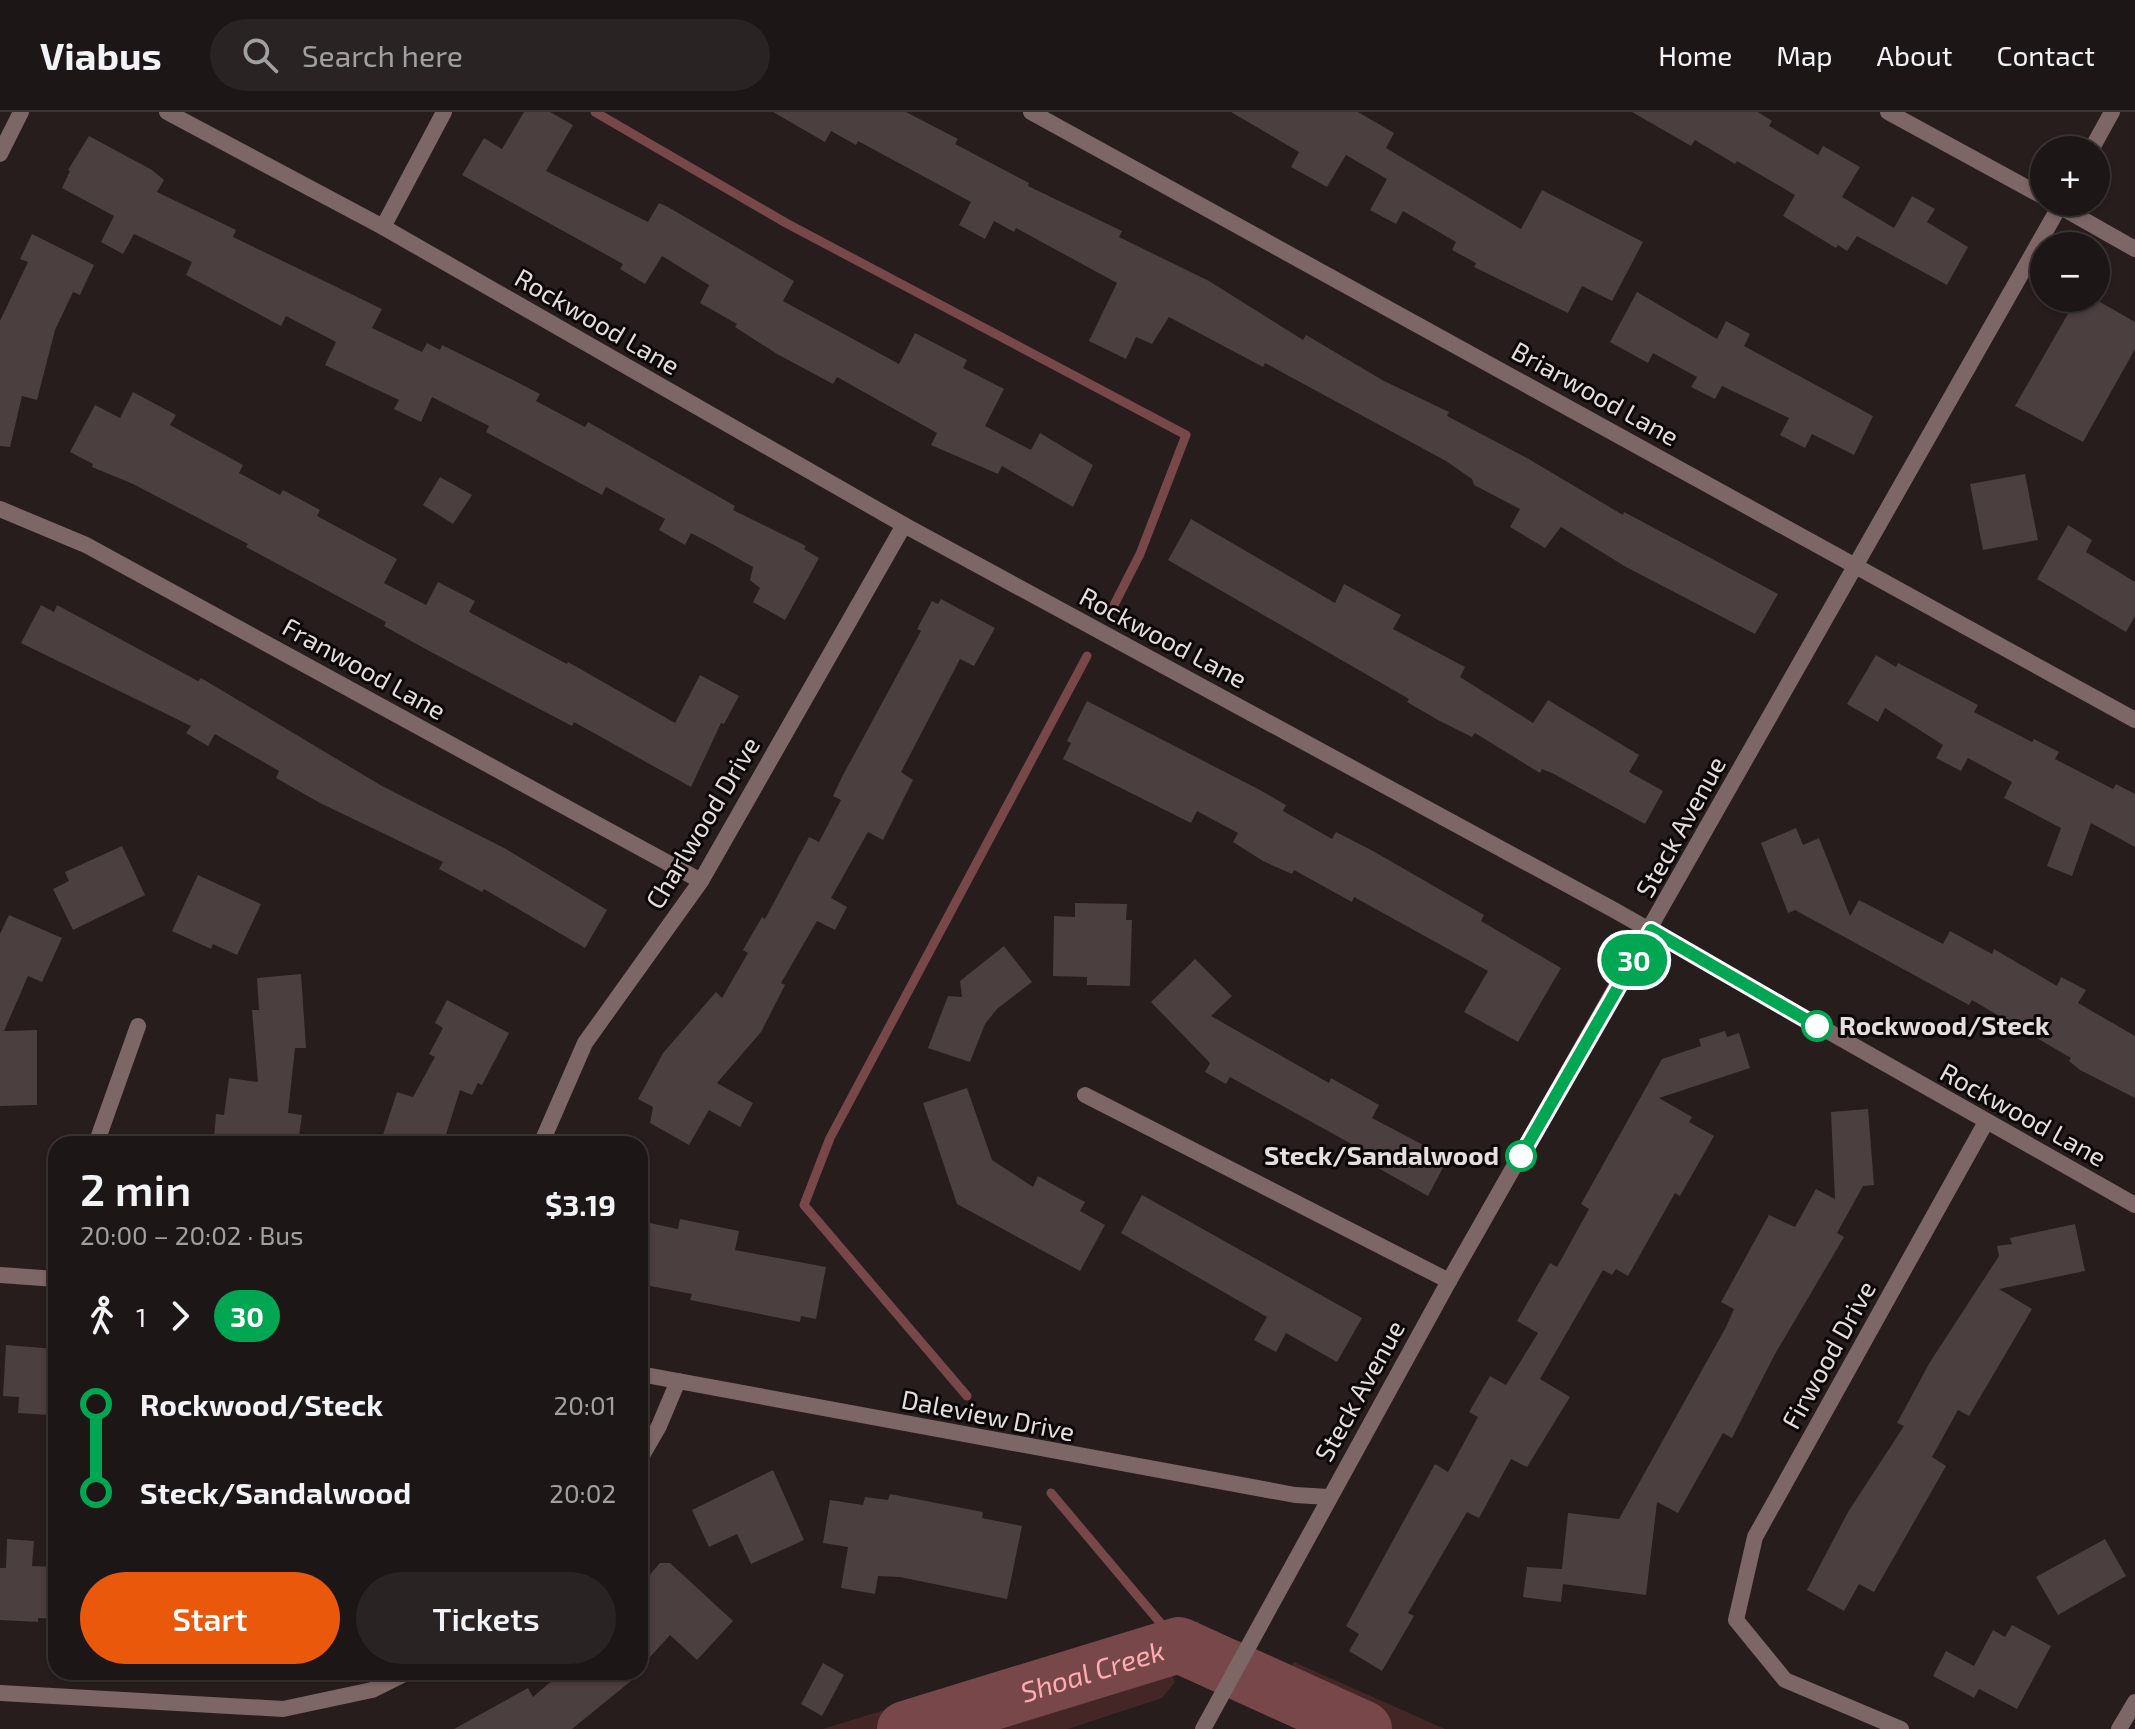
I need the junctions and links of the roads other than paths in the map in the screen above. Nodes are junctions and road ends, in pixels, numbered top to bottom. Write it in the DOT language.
graph roads {
  1 [pos="21,112"];
  2 [pos="167,112"];
  3 [pos="444,112"];
  4 [pos="1031,112"];
  5 [pos="1888,112"];
  6 [pos="2112,112"];
  7 [pos="2099,136"];
  8 [pos="0,154"];
  9 [pos="2030,189"];
  10 [pos="2051,216"];
  11 [pos="2080,216"];
  12 [pos="383,227"];
  13 [pos="2135,249"];
  14 [pos="0,509"];
  15 [pos="904,525"];
  16 [pos="1856,563"];
  17 [pos="2135,720"];
  18 [pos="701,881"];
  19 [pos="1651,930"];
  20 [pos="138,1026"];
  21 [pos="1085,1095"];
  22 [pos="1986,1122"];
  23 [pos="99,1136"];
  24 [pos="544,1136"];
  25 [pos="2135,1205"];
  26 [pos="48,1273"];
  27 [pos="0,1275"];
  28 [pos="1449,1281"];
  29 [pos="648,1375"];
  30 [pos="678,1381"];
  31 [pos="648,1445"];
  32 [pos="1329,1497"];
  33 [pos="392,1680"];
  34 [pos="0,1693"];
  35 [pos="2135,1702"];
  36 [pos="1203,1729"];
  37 [pos="1901,1729"];
  38 [pos="2119,1729"];
  1 -- 8 [label="street"];
  2 -- 12 [label="street, Rockwood Lane"];
  3 -- 12 [label="street"];
  4 -- 16 [label="street, Briarwood Lane"];
  5 -- 9 [label="street"];
  6 -- 7 [label="street"];
  10 -- 16 [label="street, Steck Avenue"];
  11 -- 13 [label="street"];
  12 -- 15 [label="street, Rockwood Lane"];
  14 -- 18 [label="street, Franwood Lane"];
  15 -- 18 [label="street, Charlwood Drive"];
  15 -- 19 [label="street, Rockwood Lane"];
  16 -- 17 [label="street, Briarwood Lane"];
  16 -- 19 [label="street, Steck Avenue"];
  18 -- 24 [label="street, Charlwood Drive"];
  19 -- 22 [label="street, Rockwood Lane"];
  19 -- 28 [label="street, Steck Avenue"];
  20 -- 23 [label="street"];
  21 -- 28 [label="street"];
  22 -- 25 [label="street, Rockwood Lane"];
  22 -- 37 [label="street, Firwood Drive"];
  26 -- 27 [label="street"];
  28 -- 32 [label="street, Steck Avenue"];
  29 -- 30 [label="street, Daleview Drive"];
  30 -- 31 [label="street"];
  30 -- 32 [label="street, Daleview Drive"];
  32 -- 36 [label="street, Steck Avenue"];
  33 -- 34 [label="street"];
  35 -- 38 [label="street"];
}
